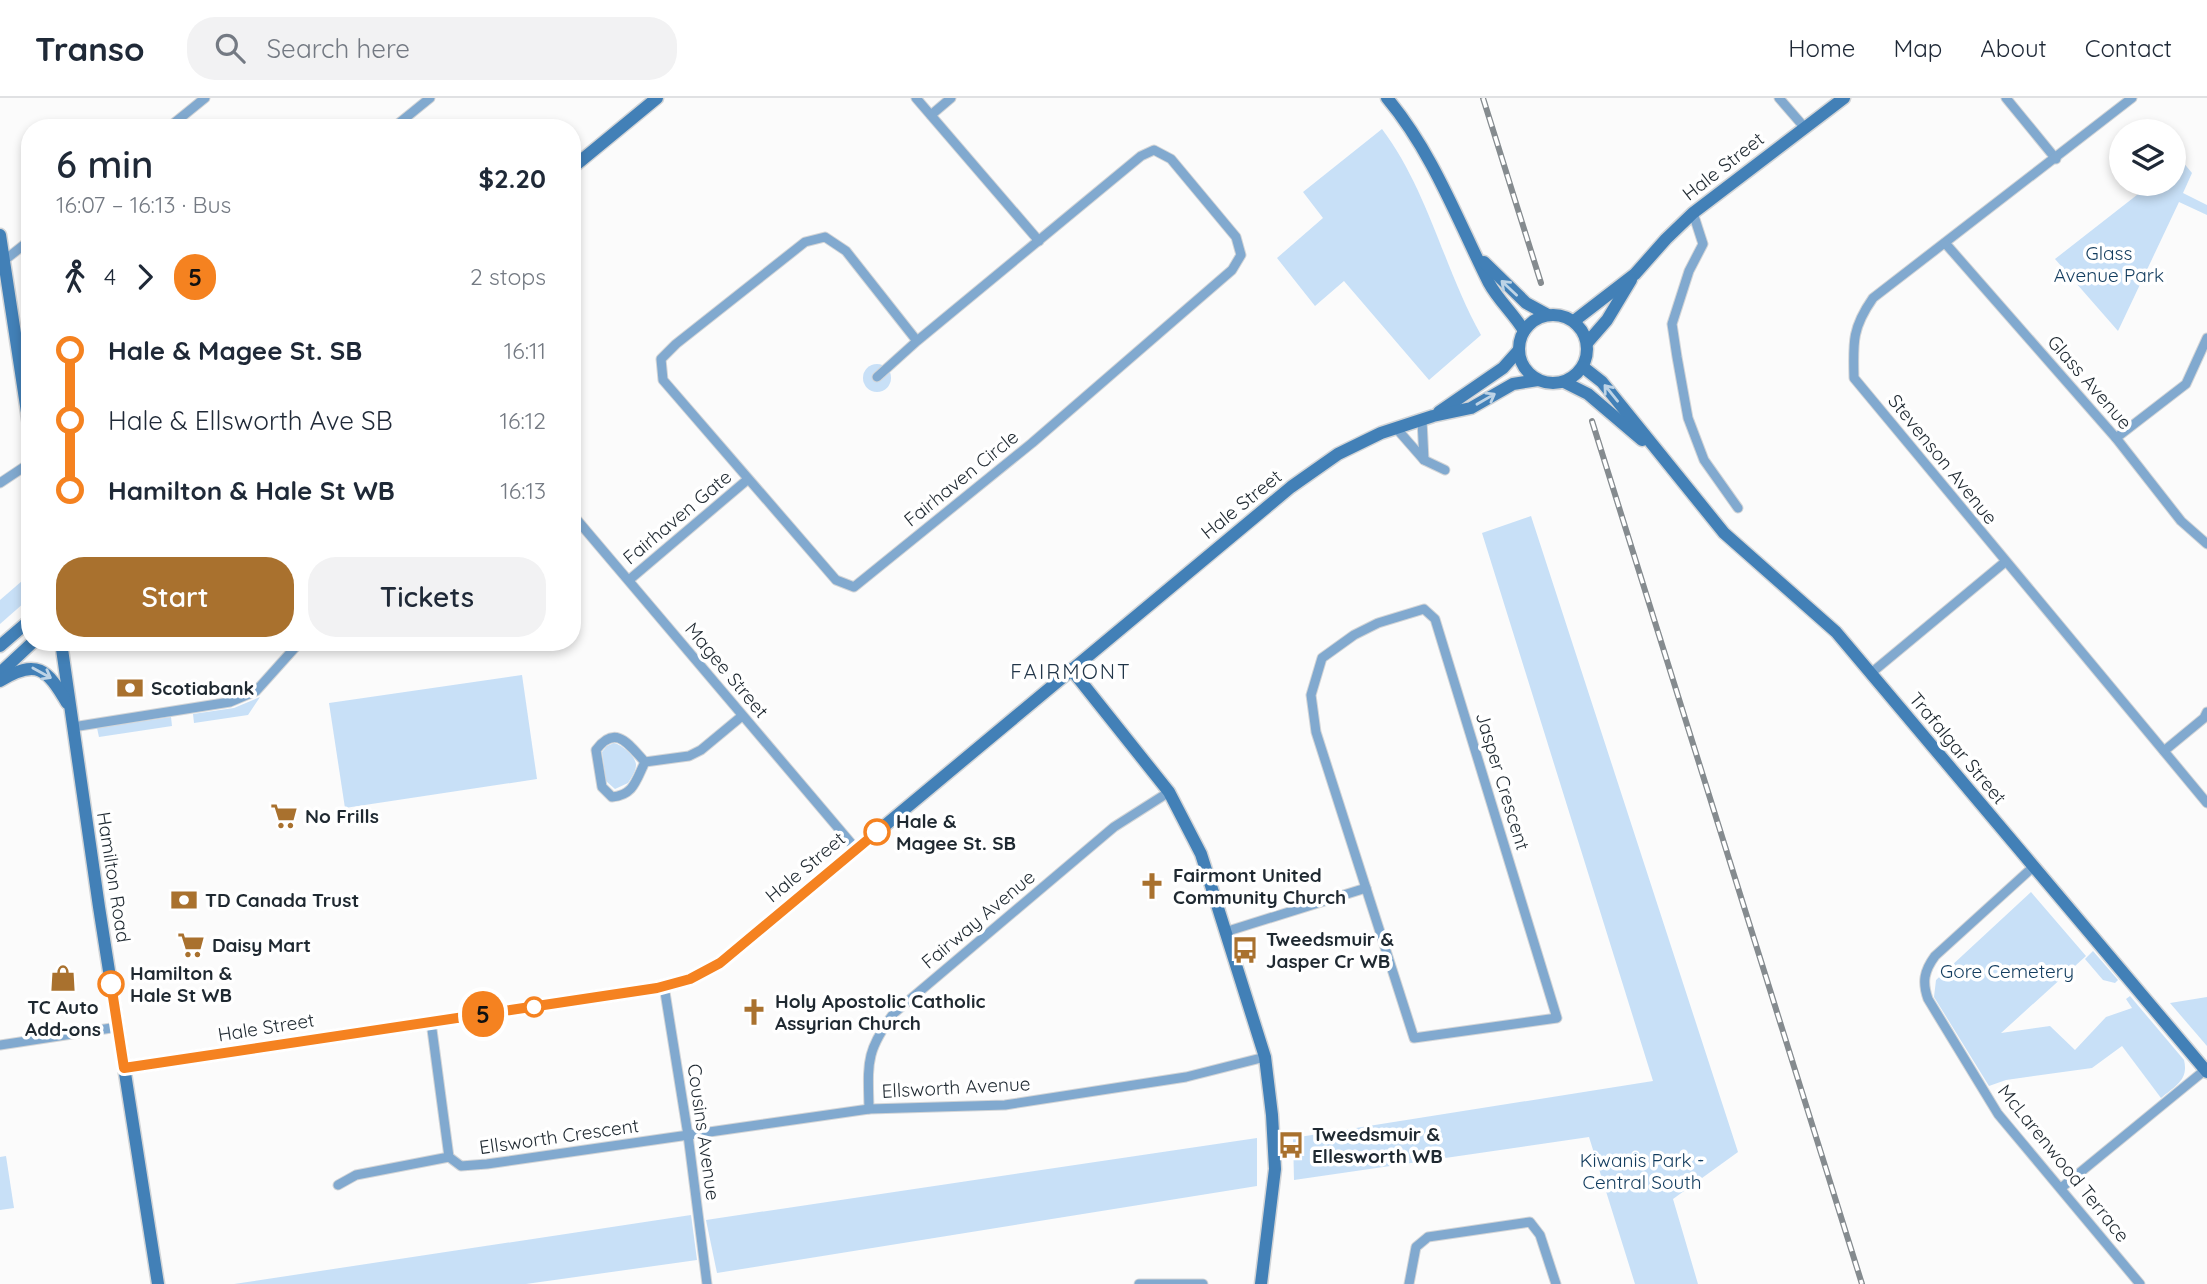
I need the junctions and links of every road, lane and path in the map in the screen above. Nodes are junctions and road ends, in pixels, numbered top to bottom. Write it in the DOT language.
graph roads {
  1 [pos="205,98"];
  2 [pos="430,98"];
  3 [pos="657,98"];
  4 [pos="916,98"];
  5 [pos="951,98"];
  6 [pos="1387,98"];
  7 [pos="1779,98"];
  8 [pos="1844,98"];
  9 [pos="2006,98"];
  10 [pos="2132,98"];
  11 [pos="931,115"];
  12 [pos="179,119"];
  13 [pos="404,119"];
  14 [pos="1805,128"];
  15 [pos="2056,159"];
  16 [pos="581,161"];
  17 [pos="1693,213"];
  18 [pos="0,235"];
  19 [pos="1039,241"];
  20 [pos="1945,243"];
  21 [pos="21,247"];
  22 [pos="1476,254"];
  23 [pos="2,262"];
  24 [pos="1635,274"];
  25 [pos="1548,315"];
  26 [pos="1574,321"];
  27 [pos="1524,331"];
  28 [pos="2207,338"];
  29 [pos="917,341"];
  30 [pos="1587,343"];
  31 [pos="1519,350"];
  32 [pos="1583,367"];
  33 [pos="21,377"];
  34 [pos="877,377"];
  35 [pos="1538,380"];
  36 [pos="1563,382"];
  37 [pos="1427,418"];
  38 [pos="1396,428"];
  39 [pos="2116,438"];
  40 [pos="1424,460"];
  41 [pos="1667,461"];
  42 [pos="21,469"];
  43 [pos="1446,470"];
  44 [pos="747,480"];
  45 [pos="0,483"];
  46 [pos="1738,508"];
  47 [pos="581,524"];
  48 [pos="2207,544"];
  49 [pos="2005,562"];
  50 [pos="629,580"];
  51 [pos="21,628"];
  52 [pos="0,646"];
  53 [pos="23,651"];
  54 [pos="62,651"];
  55 [pos="292,651"];
  56 [pos="1071,669"];
  57 [pos="0,673"];
  58 [pos="1870,674"];
  59 [pos="0,681"];
  60 [pos="70,708"];
  61 [pos="2207,712"];
  62 [pos="743,716"];
  63 [pos="72,727"];
  64 [pos="2164,751"];
  65 [pos="645,762"];
  66 [pos="1169,792"];
  67 [pos="2207,803"];
  68 [pos="856,849"];
  69 [pos="2033,867"];
  70 [pos="1366,888"];
  71 [pos="1225,932"];
  72 [pos="664,986"];
  73 [pos="431,1022"];
  74 [pos="118,1027"];
  75 [pos="0,1045"];
  76 [pos="1265,1057"];
  77 [pos="124,1068"];
  78 [pos="2206,1071"];
  79 [pos="869,1109"];
  80 [pos="688,1135"];
  81 [pos="449,1157"];
  82 [pos="338,1185"];
  83 [pos="2061,1188"];
  84 [pos="158,1284"];
  85 [pos="707,1284"];
  86 [pos="1139,1284"];
  87 [pos="1203,1284"];
  88 [pos="1261,1284"];
  89 [pos="1409,1284"];
  90 [pos="1556,1284"];
  91 [pos="2140,1284"];
  1 -- 12 [label="street"];
  2 -- 13 [label="street"];
  3 -- 16 [label="street"];
  4 -- 11 [label="street"];
  5 -- 11 [label="street"];
  6 -- 22 [label="street"];
  7 -- 14 [label="street"];
  8 -- 14 [label="street, Hale Street"];
  9 -- 15 [label="street"];
  10 -- 15 [label="street, Stevenson Avenue"];
  11 -- 19 [label="street"];
  14 -- 17 [label="street, Hale Street"];
  15 -- 20 [label="street, Stevenson Avenue"];
  17 -- 24 [label="street, Hale Street"];
  17 -- 46 [label="street"];
  18 -- 23 [label="street"];
  19 -- 29 [label="street, Fairhaven Circle"];
  19 -- 44 [label="street, Fairhaven Circle"];
  20 -- 39 [label="street, Glass Avenue"];
  20 -- 49 [label="street, Stevenson Avenue"];
  21 -- 23 [label="street"];
  25 -- 22 [label="street, one-way"];
  22 -- 27 [label="street"];
  23 -- 33 [label="street"];
  24 -- 26 [label="street, Hale Street"];
  24 -- 30 [label="street, Hale Street"];
  25 -- 26 [label="street"];
  25 -- 27 [label="street"];
  26 -- 30 [label="street"];
  27 -- 31 [label="street"];
  28 -- 39 [label="street"];
  29 -- 34 [label="street"];
  29 -- 44 [label="street, Fairhaven Circle"];
  30 -- 32 [label="street"];
  31 -- 35 [label="street"];
  31 -- 37 [label="street, Hale Street"];
  32 -- 36 [label="street"];
  41 -- 32 [label="street, Trafalgar Street, one-way"];
  35 -- 36 [label="street"];
  37 -- 35 [label="street, Hale Street, one-way"];
  36 -- 41 [label="street, Trafalgar Street"];
  37 -- 38 [label="street, Hale Street"];
  37 -- 40 [label="street"];
  38 -- 40 [label="street"];
  38 -- 56 [label="street, Hale Street"];
  39 -- 48 [label="street, Glass Avenue"];
  40 -- 43 [label="street"];
  41 -- 58 [label="street, Trafalgar Street"];
  42 -- 45 [label="street"];
  44 -- 50 [label="street, Fairhaven Gate"];
  47 -- 50 [label="street, Magee Street"];
  49 -- 58 [label="street"];
  49 -- 64 [label="street, Stevenson Avenue"];
  50 -- 62 [label="street, Magee Street"];
  51 -- 52 [label="street"];
  53 -- 57 [label="street"];
  54 -- 60 [label="street, Hamilton Road"];
  55 -- 63 [label="street"];
  56 -- 66 [label="street"];
  56 -- 68 [label="street, Hale Street"];
  58 -- 69 [label="street, Trafalgar Street"];
  59 -- 60 [label="street, one-way"];
  60 -- 63 [label="street, Hamilton Road"];
  61 -- 64 [label="street"];
  62 -- 65 [label="street"];
  62 -- 68 [label="street, Magee Street"];
  63 -- 74 [label="street, Hamilton Road"];
  64 -- 67 [label="street, Stevenson Avenue"];
  65 -- 65 [label="street"];
  66 -- 71 [label="street"];
  66 -- 79 [label="street, Fairway Avenue"];
  68 -- 72 [label="street, Hale Street"];
  69 -- 78 [label="street, Trafalgar Street"];
  69 -- 83 [label="street, McLarenwood Terrace"];
  70 -- 70 [label="street, Jasper Crescent"];
  70 -- 71 [label="street"];
  71 -- 76 [label="street"];
  72 -- 73 [label="street, Hale Street"];
  72 -- 80 [label="street, Cousins Avenue"];
  73 -- 77 [label="street, Hale Street"];
  73 -- 81 [label="street"];
  74 -- 75 [label="street"];
  74 -- 77 [label="street, Hamilton Road"];
  76 -- 79 [label="street, Ellsworth Avenue"];
  76 -- 88 [label="street"];
  77 -- 84 [label="street, Hamilton Road"];
  78 -- 83 [label="street"];
  79 -- 80 [label="street, Ellsworth Avenue"];
  80 -- 81 [label="street, Ellsworth Crescent"];
  80 -- 85 [label="street, Cousins Avenue"];
  81 -- 82 [label="street"];
  83 -- 91 [label="street, McLarenwood Terrace"];
  86 -- 87 [label="street"];
  89 -- 90 [label="street"];
}
